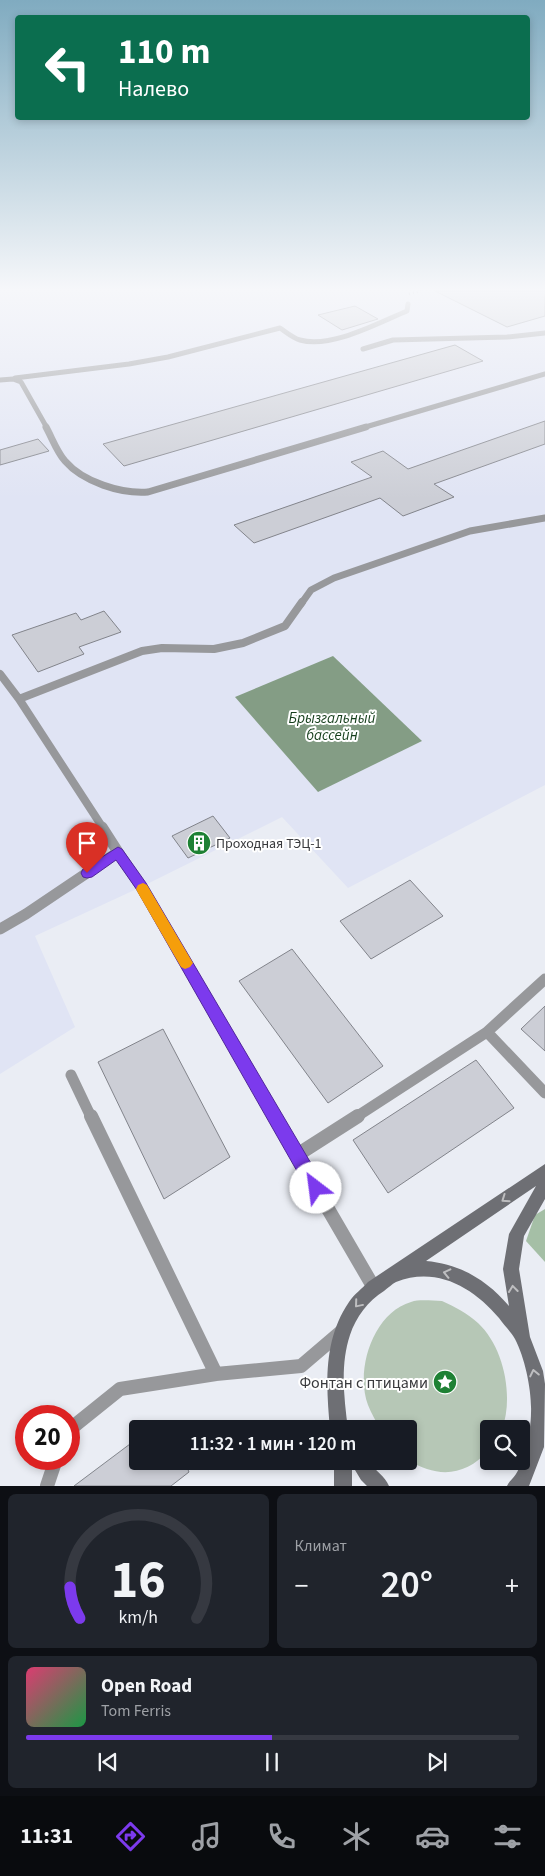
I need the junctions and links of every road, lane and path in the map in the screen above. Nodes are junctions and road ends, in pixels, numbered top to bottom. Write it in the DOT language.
graph roads {
  1 [pos="149,360"];
  2 [pos="545,374"];
  3 [pos="13,379"];
  4 [pos="0,380"];
  5 [pos="545,518"];
  6 [pos="0,674"];
  7 [pos="19,699"];
  8 [pos="118,852"];
  9 [pos="0,929"];
  10 [pos="545,979"];
  11 [pos="487,1032"];
  12 [pos="70,1075"];
  13 [pos="545,1093"];
  14 [pos="297,1154"];
  15 [pos="545,1171"];
  16 [pos="545,1184"];
  17 [pos="396,1274"];
  18 [pos="374,1288"];
  19 [pos="342,1331"];
  20 [pos="522,1337"];
  21 [pos="216,1374"];
  22 [pos="336,1400"];
  23 [pos="338,1420"];
  24 [pos="341,1420"];
  25 [pos="80,1421"];
  26 [pos="52,1470"];
  27 [pos="342,1470"];
  28 [pos="365,1470"];
  29 [pos="47,1486"];
  30 [pos="343,1486"];
  31 [pos="380,1486"];
  32 [pos="516,1486"];
  1 -- 3 [label="lane"];
  2 -- 3 [label="lane"];
  3 -- 4 [label="lane"];
  5 -- 7 [label="lane"];
  6 -- 7 [label="lane"];
  7 -- 8 [label="lane"];
  8 -- 9 [label="lane"];
  8 -- 14 [label="lane"];
  10 -- 11 [label="lane"];
  11 -- 13 [label="lane"];
  11 -- 14 [label="lane"];
  12 -- 21 [label="lane"];
  14 -- 18 [label="lane"];
  15 -- 17 [label="street, one-way"];
  20 -- 16 [label="street, one-way"];
  17 -- 18 [label="street"];
  20 -- 17 [label="street, one-way"];
  18 -- 19 [label="street, one-way"];
  19 -- 21 [label="lane"];
  19 -- 22 [label="street"];
  32 -- 20 [label="street, one-way"];
  21 -- 25 [label="lane"];
  22 -- 23 [label="street"];
  22 -- 24 [label="street"];
  26 -- 29 [label="lane"];
  27 -- 30 [label="street"];
  28 -- 31 [label="street"];
}
